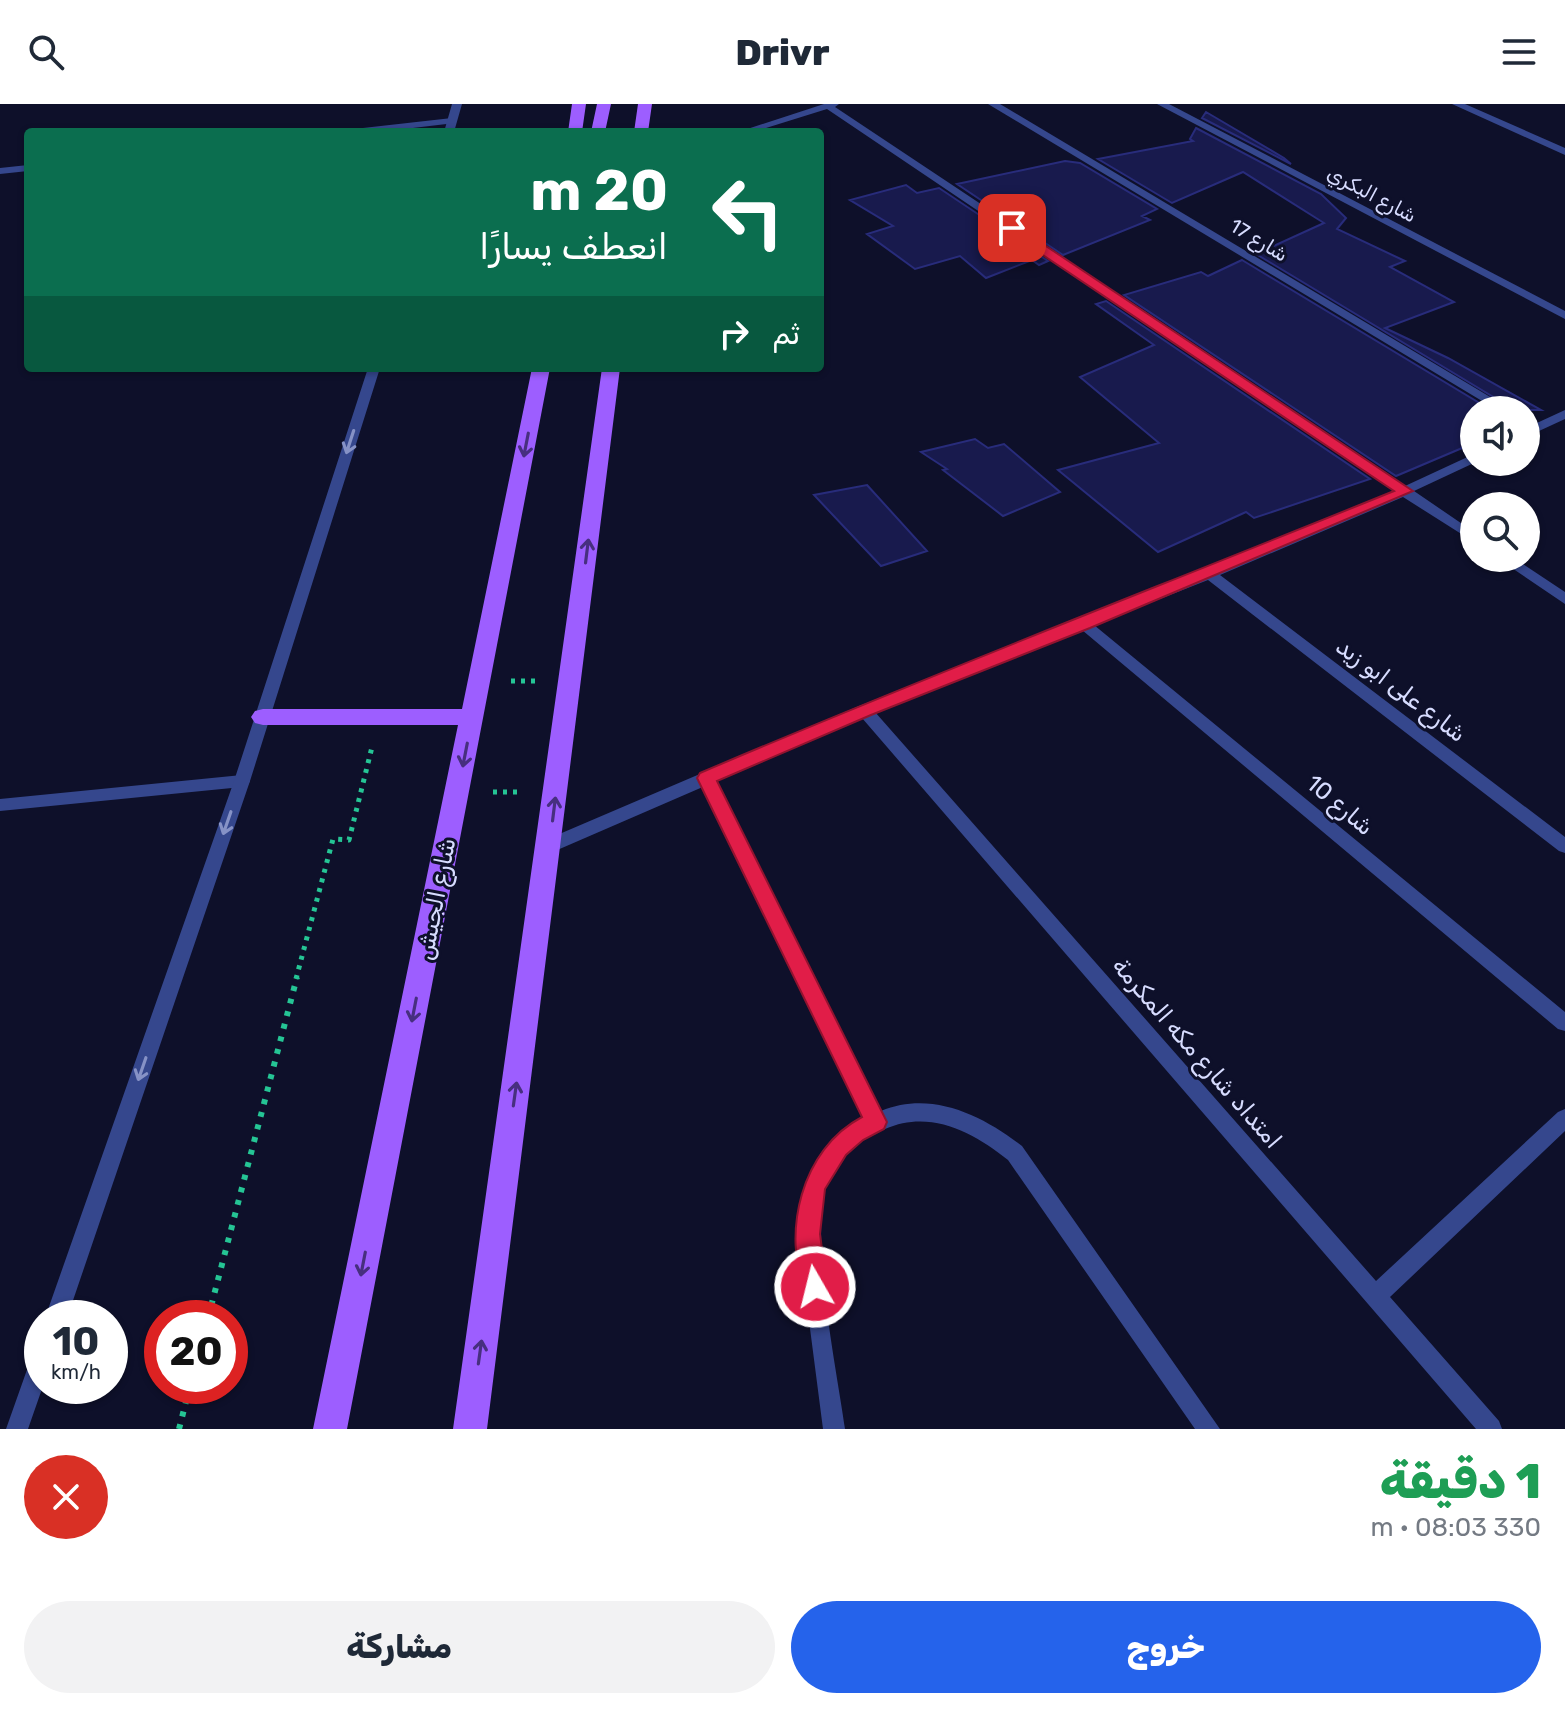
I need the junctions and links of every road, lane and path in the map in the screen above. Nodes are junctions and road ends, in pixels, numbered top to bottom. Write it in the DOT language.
graph roads {
  1 [pos="457,104"];
  2 [pos="579,104"];
  3 [pos="604,104"];
  4 [pos="993,104"];
  5 [pos="1162,104"];
  6 [pos="1457,104"];
  7 [pos="648,105"];
  8 [pos="831,105"];
  9 [pos="451,127"];
  10 [pos="576,128"];
  11 [pos="599,128"];
  12 [pos="642,128"];
  13 [pos="756,128"];
  14 [pos="1565,152"];
  15 [pos="24,168"];
  16 [pos="0,171"];
  17 [pos="1565,316"];
  18 [pos="373,372"];
  19 [pos="540,372"];
  20 [pos="610,372"];
  21 [pos="1483,396"];
  22 [pos="1563,418"];
  23 [pos="1540,425"];
  24 [pos="1460,465"];
  25 [pos="1405,491"];
  26 [pos="1460,528"];
  27 [pos="1525,572"];
  28 [pos="1208,573"];
  29 [pos="1565,599"];
  30 [pos="1084,624"];
  31 [pos="570,680"];
  32 [pos="480,682"];
  33 [pos="864,710"];
  34 [pos="263,717"];
  35 [pos="380,717"];
  36 [pos="472,717"];
  37 [pos="706,778"];
  38 [pos="242,781"];
  39 [pos="556,791"];
  40 [pos="458,792"];
  41 [pos="0,805"];
  42 [pos="549,846"];
  43 [pos="1565,846"];
  44 [pos="1565,1023"];
  45 [pos="1565,1118"];
  46 [pos="876,1122"];
  47 [pos="1374,1297"];
  48 [pos="62,1300"];
  49 [pos="213,1300"];
  50 [pos="26,1404"];
  51 [pos="185,1404"];
  52 [pos="17,1429"];
  53 [pos="179,1429"];
  54 [pos="330,1429"];
  55 [pos="470,1429"];
  56 [pos="834,1429"];
  57 [pos="1209,1429"];
  58 [pos="1491,1429"];
  1 -- 9 [label="street"];
  2 -- 10 [label="main road"];
  3 -- 11 [label="main road"];
  4 -- 21 [label="street, شارع 17"];
  5 -- 17 [label="street, شارع البكري"];
  6 -- 14 [label="street"];
  7 -- 12 [label="main road"];
  8 -- 13 [label="street"];
  8 -- 25 [label="street"];
  15 -- 16 [label="street"];
  18 -- 34 [label="street, one-way"];
  19 -- 32 [label="main road, شارع الجيش, one-way"];
  31 -- 20 [label="main road, one-way"];
  22 -- 23 [label="street"];
  24 -- 25 [label="street"];
  25 -- 26 [label="street"];
  25 -- 28 [label="street"];
  27 -- 29 [label="street"];
  28 -- 30 [label="street"];
  28 -- 43 [label="street, شارع على ابو زيد"];
  30 -- 33 [label="street"];
  30 -- 44 [label="street, شارع 10"];
  31 -- 32 [label="path"];
  31 -- 39 [label="main road"];
  32 -- 36 [label="main road, شارع الجيش"];
  33 -- 37 [label="street"];
  33 -- 47 [label="street, امتداد شارع مكه المكرمة"];
  34 -- 35 [label="main road"];
  34 -- 38 [label="street"];
  35 -- 36 [label="main road"];
  35 -- 49 [label="path"];
  36 -- 40 [label="main road, شارع الجيش, one-way"];
  37 -- 42 [label="street"];
  37 -- 46 [label="street"];
  38 -- 41 [label="street"];
  38 -- 48 [label="street, one-way"];
  39 -- 40 [label="path"];
  42 -- 39 [label="main road, one-way"];
  40 -- 54 [label="main road, شارع الجيش, one-way"];
  55 -- 42 [label="main road, one-way"];
  45 -- 47 [label="street"];
  46 -- 56 [label="street"];
  46 -- 57 [label="street"];
  47 -- 58 [label="street, امتداد شارع مكه المكرمة"];
  50 -- 52 [label="street"];
  51 -- 53 [label="path"];
}
